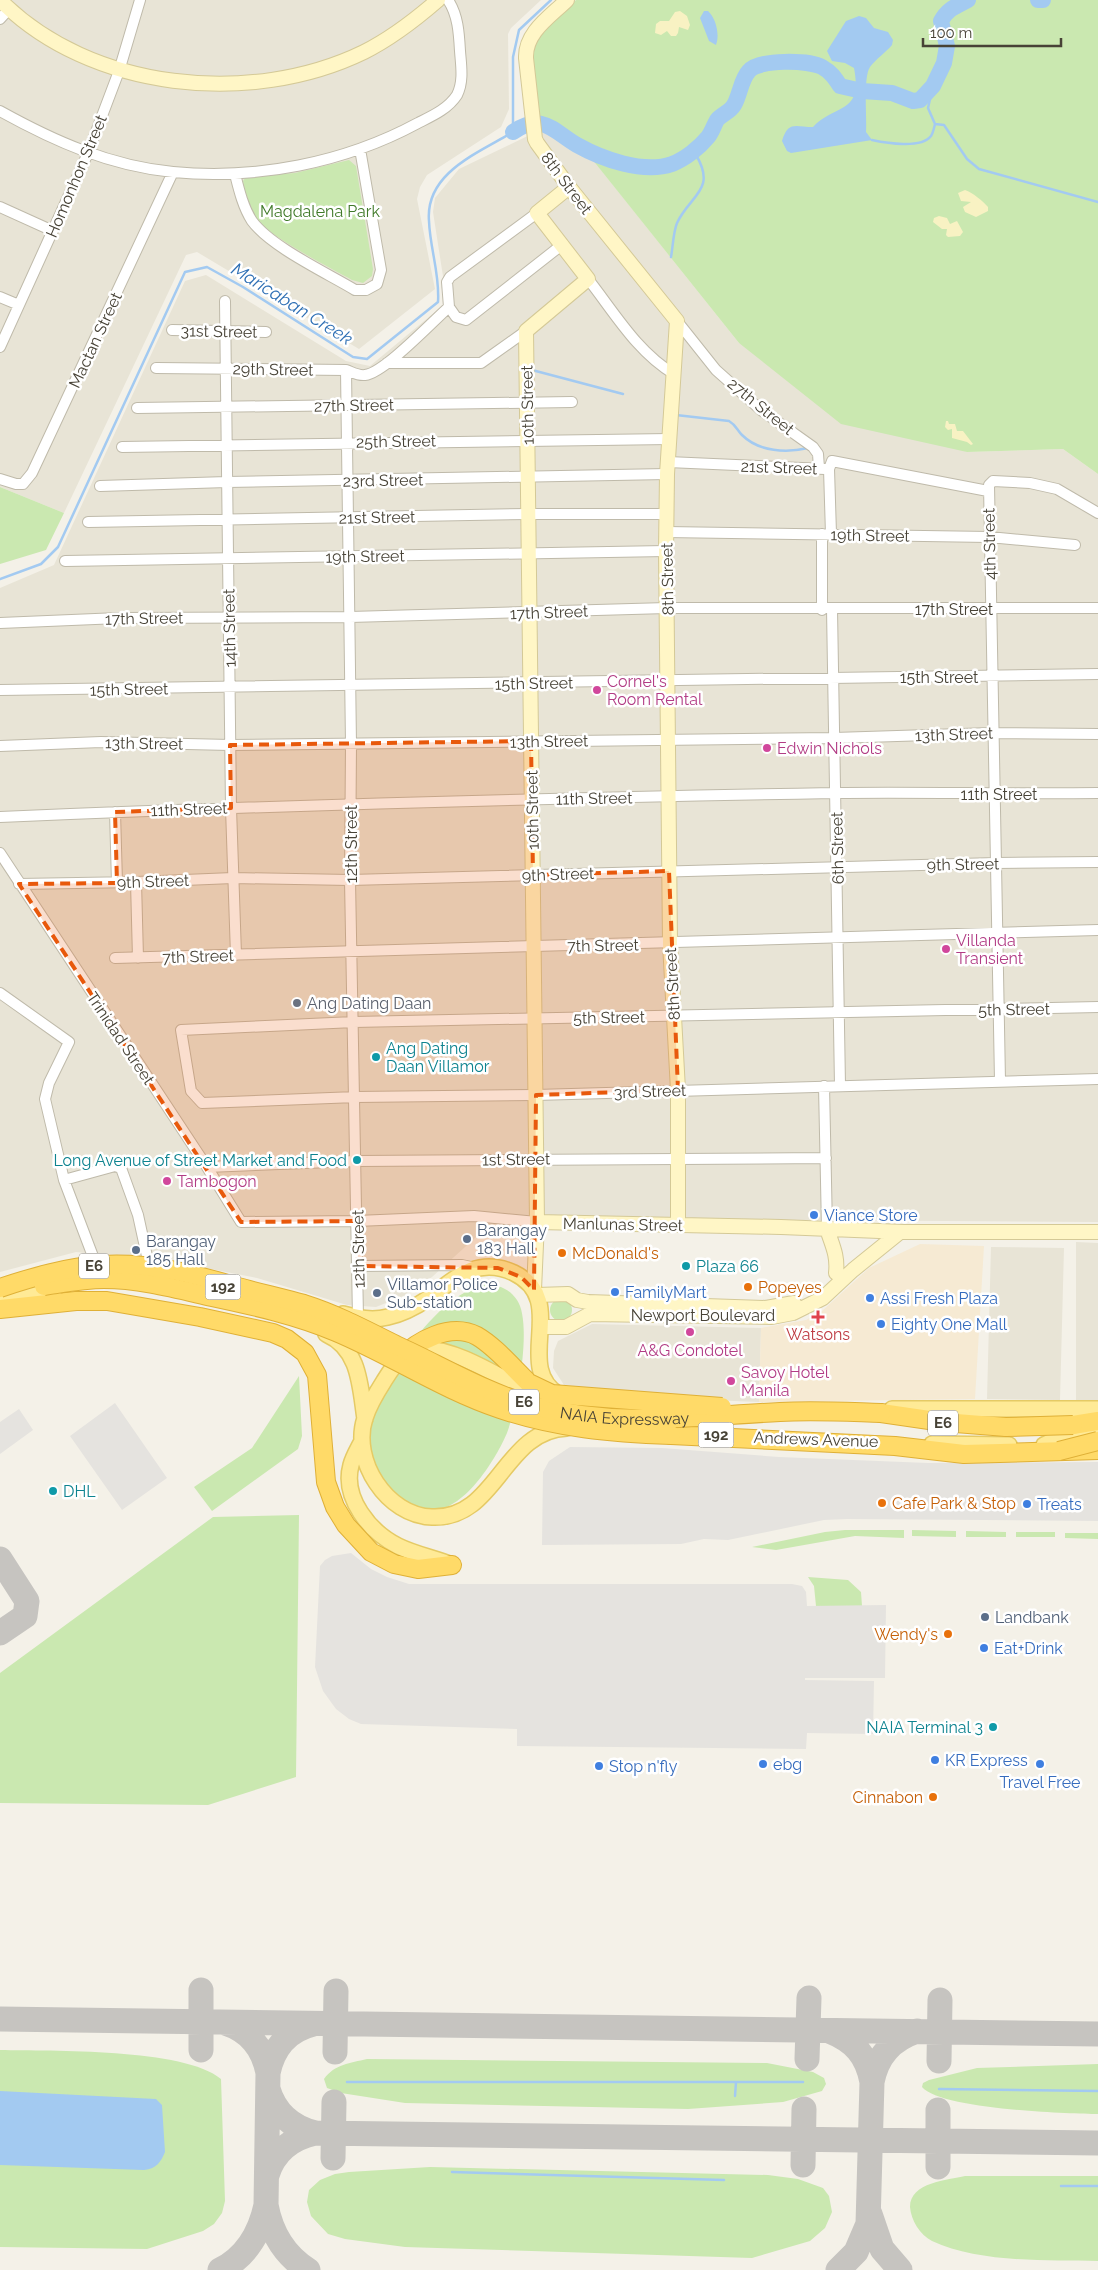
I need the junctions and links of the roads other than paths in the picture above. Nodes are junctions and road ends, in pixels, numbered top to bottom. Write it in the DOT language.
graph roads {
  1 [pos="140,0"];
  2 [pos="438,0"];
  3 [pos="448,0"];
  4 [pos="568,0"];
  5 [pos="3,9"];
  6 [pos="119,70"];
  7 [pos="0,111"];
  8 [pos="360,149"];
  9 [pos="88,153"];
  10 [pos="174,172"];
  11 [pos="235,174"];
  12 [pos="569,187"];
  13 [pos="0,207"];
  14 [pos="537,213"];
  15 [pos="53,231"];
  16 [pos="563,244"];
  17 [pos="588,279"];
  18 [pos="0,297"];
  19 [pos="224,301"];
  20 [pos="19,305"];
  21 [pos="449,307"];
  22 [pos="676,321"];
  23 [pos="172,330"];
  24 [pos="526,331"];
  25 [pos="225,332"];
  26 [pos="266,332"];
  27 [pos="0,347"];
  28 [pos="387,363"];
  29 [pos="156,368"];
  30 [pos="225,368"];
  31 [pos="346,370"];
  32 [pos="674,374"];
  33 [pos="572,402"];
  34 [pos="527,403"];
  35 [pos="347,405"];
  36 [pos="226,406"];
  37 [pos="137,408"];
  38 [pos="527,439"];
  39 [pos="670,439"];
  40 [pos="348,442"];
  41 [pos="226,444"];
  42 [pos="122,447"];
  43 [pos="827,466"];
  44 [pos="667,468"];
  45 [pos="528,478"];
  46 [pos="0,479"];
  47 [pos="348,480"];
  48 [pos="227,482"];
  49 [pos="100,486"];
  50 [pos="988,491"];
  51 [pos="1098,513"];
  52 [pos="528,514"];
  53 [pos="666,514"];
  54 [pos="348,517"];
  55 [pos="227,520"];
  56 [pos="88,522"];
  57 [pos="666,532"];
  58 [pos="827,534"];
  59 [pos="989,537"];
  60 [pos="1075,545"];
  61 [pos="666,550"];
  62 [pos="529,553"];
  63 [pos="349,556"];
  64 [pos="228,558"];
  65 [pos="65,561"];
  66 [pos="667,608"];
  67 [pos="990,608"];
  68 [pos="1098,608"];
  69 [pos="827,610"];
  70 [pos="529,612"];
  71 [pos="229,617"];
  72 [pos="350,617"];
  73 [pos="0,623"];
  74 [pos="1098,674"];
  75 [pos="992,677"];
  76 [pos="833,678"];
  77 [pos="668,680"];
  78 [pos="530,683"];
  79 [pos="350,684"];
  80 [pos="230,688"];
  81 [pos="0,690"];
  82 [pos="992,733"];
  83 [pos="1098,734"];
  84 [pos="834,738"];
  85 [pos="667,739"];
  86 [pos="531,741"];
  87 [pos="351,744"];
  88 [pos="230,745"];
  89 [pos="0,746"];
  90 [pos="836,793"];
  91 [pos="1098,793"];
  92 [pos="995,794"];
  93 [pos="669,798"];
  94 [pos="532,799"];
  95 [pos="350,804"];
  96 [pos="231,808"];
  97 [pos="115,812"];
  98 [pos="0,817"];
  99 [pos="0,853"];
  100 [pos="1098,862"];
  101 [pos="996,863"];
  102 [pos="837,867"];
  103 [pos="670,871"];
  104 [pos="533,874"];
  105 [pos="233,878"];
  106 [pos="350,880"];
  107 [pos="136,882"];
  108 [pos="117,883"];
  109 [pos="19,884"];
  110 [pos="1098,930"];
  111 [pos="996,934"];
  112 [pos="838,938"];
  113 [pos="670,943"];
  114 [pos="533,947"];
  115 [pos="353,952"];
  116 [pos="236,955"];
  117 [pos="115,958"];
  118 [pos="138,958"];
  119 [pos="0,993"];
  120 [pos="1098,1007"];
  121 [pos="998,1009"];
  122 [pos="840,1012"];
  123 [pos="674,1016"];
  124 [pos="534,1018"];
  125 [pos="354,1022"];
  126 [pos="1098,1079"];
  127 [pos="1000,1082"];
  128 [pos="824,1086"];
  129 [pos="840,1086"];
  130 [pos="678,1090"];
  131 [pos="536,1094"];
  132 [pos="356,1097"];
  133 [pos="202,1103"];
  134 [pos="679,1158"];
  135 [pos="826,1158"];
  136 [pos="537,1159"];
  137 [pos="356,1161"];
  138 [pos="207,1167"];
  139 [pos="64,1180"];
  140 [pos="357,1221"];
  141 [pos="240,1222"];
  142 [pos="537,1222"];
  143 [pos="678,1224"];
  144 [pos="827,1229"];
  145 [pos="893,1232"];
  146 [pos="1098,1232"];
  147 [pos="92,1266"];
  148 [pos="358,1266"];
  149 [pos="477,1268"];
  150 [pos="151,1271"];
  151 [pos="836,1273"];
  152 [pos="0,1284"];
  153 [pos="89,1284"];
  154 [pos="0,1288"];
  155 [pos="536,1292"];
  156 [pos="0,1300"];
  157 [pos="577,1300"];
  158 [pos="0,1309"];
  159 [pos="358,1318"];
  160 [pos="576,1320"];
  161 [pos="541,1327"];
  162 [pos="399,1359"];
  163 [pos="581,1404"];
  164 [pos="1026,1409"];
  165 [pos="1098,1409"];
  166 [pos="783,1412"];
  167 [pos="365,1419"];
  168 [pos="1098,1421"];
  169 [pos="1073,1425"];
  170 [pos="1098,1426"];
  171 [pos="1098,1436"];
  172 [pos="362,1441"];
  173 [pos="1098,1441"];
  174 [pos="1098,1445"];
  175 [pos="1044,1447"];
  176 [pos="1098,1450"];
  177 [pos="452,1565"];
  1 -- 6 [label="street, Homonhon Street"];
  2 -- 6 [label="street"];
  3 -- 8 [label="street"];
  4 -- 12 [label="street, 8th Street"];
  5 -- 6 [label="street"];
  6 -- 9 [label="street, Homonhon Street"];
  7 -- 9 [label="street"];
  8 -- 11 [label="street"];
  8 -- 11 [label="street"];
  9 -- 10 [label="street"];
  9 -- 15 [label="street, Homonhon Street"];
  10 -- 11 [label="street"];
  10 -- 46 [label="street, Mactan Street"];
  12 -- 14 [label="street"];
  12 -- 22 [label="street, 8th Street"];
  13 -- 15 [label="street"];
  14 -- 16 [label="street"];
  14 -- 21 [label="street"];
  15 -- 20 [label="street, Homonhon Street"];
  16 -- 17 [label="street"];
  16 -- 21 [label="street"];
  17 -- 24 [label="street, 29th Street"];
  17 -- 32 [label="street"];
  18 -- 20 [label="street"];
  19 -- 25 [label="street, 14th Street"];
  20 -- 27 [label="street, Homonhon Street"];
  21 -- 28 [label="street, 29th Street"];
  22 -- 32 [label="street, 8th Street"];
  22 -- 43 [label="street, 27th Street"];
  23 -- 25 [label="street, 31st Street"];
  24 -- 28 [label="street, 29th Street"];
  24 -- 34 [label="street, 10th Street"];
  25 -- 26 [label="street, 31st Street"];
  25 -- 30 [label="street, 14th Street"];
  28 -- 31 [label="street, 29th Street"];
  29 -- 30 [label="street, 29th Street"];
  30 -- 31 [label="street, 29th Street"];
  30 -- 36 [label="street, 14th Street"];
  31 -- 35 [label="street, 12th Street"];
  32 -- 39 [label="street, 8th Street"];
  33 -- 34 [label="street, 27th Street"];
  34 -- 35 [label="street, 27th Street"];
  34 -- 38 [label="street, 10th Street"];
  35 -- 36 [label="street, 27th Street"];
  35 -- 40 [label="street, 12th Street"];
  36 -- 37 [label="street, 27th Street"];
  36 -- 41 [label="street, 14th Street"];
  38 -- 39 [label="street, 25th Street"];
  38 -- 40 [label="street, 25th Street"];
  38 -- 45 [label="street, 10th Street"];
  39 -- 44 [label="street, 8th Street"];
  40 -- 41 [label="street, 25th Street"];
  40 -- 47 [label="street, 12th Street"];
  41 -- 42 [label="street, 25th Street"];
  41 -- 48 [label="street, 14th Street"];
  43 -- 44 [label="street, 21st Street"];
  43 -- 50 [label="street, 21st Street"];
  43 -- 58 [label="street, 6th Street"];
  44 -- 45 [label="street, 23rd Street"];
  44 -- 53 [label="street, 8th Street"];
  45 -- 47 [label="street, 23rd Street"];
  45 -- 52 [label="street, 10th Street"];
  47 -- 48 [label="street, 23rd Street"];
  47 -- 54 [label="street, 12th Street"];
  48 -- 49 [label="street, 23rd Street"];
  48 -- 55 [label="street, 14th Street"];
  50 -- 51 [label="street, 4th Street"];
  50 -- 59 [label="street, 4th Street"];
  52 -- 53 [label="street, 21st Street"];
  52 -- 54 [label="street, 21st Street"];
  52 -- 62 [label="street, 10th Street"];
  53 -- 57 [label="street, 8th Street"];
  54 -- 55 [label="street, 21st Street"];
  54 -- 63 [label="street, 12th Street"];
  55 -- 56 [label="street, 21st Street"];
  55 -- 64 [label="street, 14th Street"];
  57 -- 58 [label="street, 19th Street"];
  57 -- 61 [label="street, 8th Street"];
  58 -- 59 [label="street, 19th Street"];
  58 -- 69 [label="street, 6th Street"];
  59 -- 60 [label="street, 19th Street"];
  59 -- 67 [label="street, 4th Street"];
  61 -- 62 [label="street, 19th Street"];
  61 -- 66 [label="street, 8th Street"];
  62 -- 63 [label="street, 19th Street"];
  62 -- 70 [label="street, 10th Street"];
  63 -- 64 [label="street, 19th Street"];
  63 -- 72 [label="street, 12th Street"];
  64 -- 65 [label="street, 19th Street"];
  64 -- 71 [label="street, 14th Street"];
  66 -- 69 [label="street, 17th Street"];
  66 -- 70 [label="street, 17th Street"];
  66 -- 77 [label="street, 8th Street"];
  67 -- 68 [label="street, 17th Street"];
  67 -- 69 [label="street, 17th Street"];
  67 -- 75 [label="street, 4th Street"];
  69 -- 76 [label="street, 6th Street"];
  70 -- 72 [label="street, 17th Street"];
  70 -- 78 [label="street, 10th Street"];
  71 -- 72 [label="street, 17th Street"];
  71 -- 73 [label="street, 17th Street"];
  71 -- 80 [label="street, 14th Street"];
  72 -- 79 [label="street, 12th Street"];
  74 -- 75 [label="street, 15th Street"];
  75 -- 76 [label="street, 15th Street"];
  75 -- 82 [label="street, 4th Street"];
  76 -- 77 [label="street, 15th Street"];
  76 -- 84 [label="street, 6th Street"];
  77 -- 78 [label="street, 15th Street"];
  77 -- 85 [label="street, 8th Street"];
  78 -- 79 [label="street, 15th Street"];
  78 -- 86 [label="street, 10th Street"];
  79 -- 80 [label="street, 15th Street"];
  79 -- 87 [label="street, 12th Street"];
  80 -- 81 [label="street, 15th Street"];
  80 -- 88 [label="street, 14th Street"];
  82 -- 83 [label="street, 13th Street"];
  82 -- 84 [label="street, 13th Street"];
  82 -- 92 [label="street, 4th Street"];
  84 -- 85 [label="street, 13th Street"];
  84 -- 90 [label="street, 6th Street"];
  85 -- 86 [label="street, 13th Street"];
  85 -- 93 [label="street, 8th Street"];
  86 -- 87 [label="street, 13th Street"];
  86 -- 94 [label="street, 10th Street"];
  87 -- 88 [label="street, 13th Street"];
  87 -- 95 [label="street, 12th Street"];
  88 -- 89 [label="street, 13th Street"];
  88 -- 96 [label="street, 14th Street"];
  90 -- 92 [label="street, 11th Street"];
  90 -- 93 [label="street, 11th Street"];
  90 -- 102 [label="street, 6th Street"];
  91 -- 92 [label="street, 11th Street"];
  92 -- 101 [label="street, 4th Street"];
  93 -- 94 [label="street, 11th Street"];
  93 -- 103 [label="street, 8th Street"];
  94 -- 95 [label="street, 11th Street"];
  94 -- 104 [label="street, 10th Street"];
  95 -- 96 [label="street, 11th Street"];
  95 -- 106 [label="street, 12th Street"];
  96 -- 97 [label="street, 11th Street"];
  96 -- 105 [label="street, 14th Street"];
  97 -- 98 [label="street, 11th Street"];
  97 -- 108 [label="street"];
  99 -- 109 [label="street, Trinidad Street"];
  100 -- 101 [label="street, 9th Street"];
  101 -- 102 [label="street, 9th Street"];
  101 -- 111 [label="street, 4th Street"];
  102 -- 103 [label="street, 9th Street"];
  102 -- 112 [label="street, 6th Street"];
  103 -- 104 [label="street, 9th Street"];
  103 -- 113 [label="street, 8th Street"];
  104 -- 106 [label="street, 9th Street"];
  104 -- 114 [label="street, 10th Street"];
  105 -- 106 [label="street, 9th Street"];
  105 -- 107 [label="street, 9th Street"];
  105 -- 116 [label="street, 14th Street"];
  106 -- 115 [label="street, 12th Street"];
  107 -- 108 [label="street, 9th Street"];
  107 -- 118 [label="street"];
  108 -- 109 [label="street, 9th Street"];
  109 -- 138 [label="street, Trinidad Street"];
  110 -- 111 [label="street, 7th Street"];
  111 -- 112 [label="street, 7th Street"];
  111 -- 121 [label="street, 4th Street"];
  112 -- 113 [label="street, 7th Street"];
  112 -- 122 [label="street, 6th Street"];
  113 -- 114 [label="street, 7th Street"];
  113 -- 123 [label="street, 8th Street"];
  114 -- 115 [label="street, 7th Street"];
  114 -- 124 [label="street, 10th Street"];
  115 -- 116 [label="street, 7th Street"];
  115 -- 125 [label="street, 12th Street"];
  116 -- 118 [label="street, 7th Street"];
  117 -- 118 [label="street, 7th Street"];
  119 -- 139 [label="street"];
  120 -- 121 [label="street, 5th Street"];
  121 -- 122 [label="street, 5th Street"];
  121 -- 127 [label="street, 4th Street"];
  122 -- 123 [label="street, 5th Street"];
  122 -- 129 [label="street, 6th Street"];
  123 -- 124 [label="street, 5th Street"];
  123 -- 130 [label="street, 8th Street"];
  124 -- 125 [label="street, 5th Street"];
  124 -- 131 [label="street, 10th Street"];
  125 -- 132 [label="street, 12th Street"];
  125 -- 133 [label="street, 5th Street"];
  126 -- 127 [label="street, 3rd Street"];
  127 -- 129 [label="street, 3rd Street"];
  128 -- 129 [label="street, 3rd Street"];
  128 -- 130 [label="street, 3rd Street"];
  128 -- 135 [label="street"];
  130 -- 131 [label="street, 3rd Street"];
  130 -- 134 [label="street, 8th Street"];
  131 -- 132 [label="street, 3rd Street"];
  131 -- 136 [label="street, 10th Street"];
  132 -- 133 [label="street, 3rd Street"];
  132 -- 137 [label="street, 12th Street"];
  134 -- 135 [label="street, 1st Street"];
  134 -- 136 [label="street, 1st Street"];
  134 -- 143 [label="street, 8th Street"];
  135 -- 144 [label="street"];
  136 -- 137 [label="street, 1st Street"];
  136 -- 142 [label="street, 10th Street"];
  137 -- 138 [label="street, 1st Street"];
  137 -- 140 [label="street, 12th Street"];
  138 -- 141 [label="street, Trinidad Street"];
  139 -- 147 [label="street"];
  139 -- 150 [label="street"];
  140 -- 141 [label="street, Manlunas Street"];
  140 -- 142 [label="street, Manlunas Street"];
  140 -- 148 [label="street, 12th Street"];
  142 -- 143 [label="street, Manlunas Street"];
  142 -- 155 [label="street, 10th Street"];
  143 -- 144 [label="street, Manlunas Street"];
  144 -- 145 [label="street, Manlunas Street"];
  144 -- 151 [label="street"];
  145 -- 146 [label="street"];
  145 -- 151 [label="street, Newport Boulevard"];
  145 -- 160 [label="street, Newport Boulevard"];
  147 -- 150 [label="main road, 192"];
  147 -- 152 [label="main road, 192"];
  147 -- 153 [label="main road"];
  148 -- 149 [label="street"];
  148 -- 159 [label="street, 12th Street"];
  149 -- 155 [label="main road, 192"];
  149 -- 159 [label="main road, 192"];
  150 -- 159 [label="main road, 192"];
  151 -- 157 [label="street, Newport Boulevard"];
  153 -- 156 [label="main road, 192"];
  153 -- 167 [label="main road, 192"];
  154 -- 166 [label="highway, NAIA Expressway / E6, bridge"];
  155 -- 157 [label="street, Newport Boulevard"];
  155 -- 161 [label="main road, 192"];
  156 -- 175 [label="highway, NAIA Expressway / E6, bridge"];
  157 -- 160 [label="street"];
  158 -- 177 [label="highway"];
  160 -- 161 [label="street, Newport Boulevard"];
  161 -- 163 [label="main road, Andrews Avenue / 192"];
  162 -- 163 [label="main road"];
  162 -- 166 [label="highway, bridge"];
  162 -- 167 [label="main road, 192"];
  163 -- 164 [label="main road, Andrews Avenue / 192"];
  164 -- 165 [label="main road, Andrews Avenue / 192"];
  164 -- 175 [label="main road"];
  166 -- 169 [label="highway, NAIA Expressway / E6, bridge"];
  167 -- 172 [label="main road, 192"];
  168 -- 169 [label="highway, NAIA Expressway / E6"];
  169 -- 170 [label="highway"];
  171 -- 175 [label="main road"];
  172 -- 175 [label="main road, Andrews Avenue / 192"];
  172 -- 177 [label="main road"];
  173 -- 175 [label="highway, bridge"];
  174 -- 175 [label="main road, Andrews Avenue / 192"];
  175 -- 176 [label="highway, NAIA Expressway / E6, bridge"];
}
